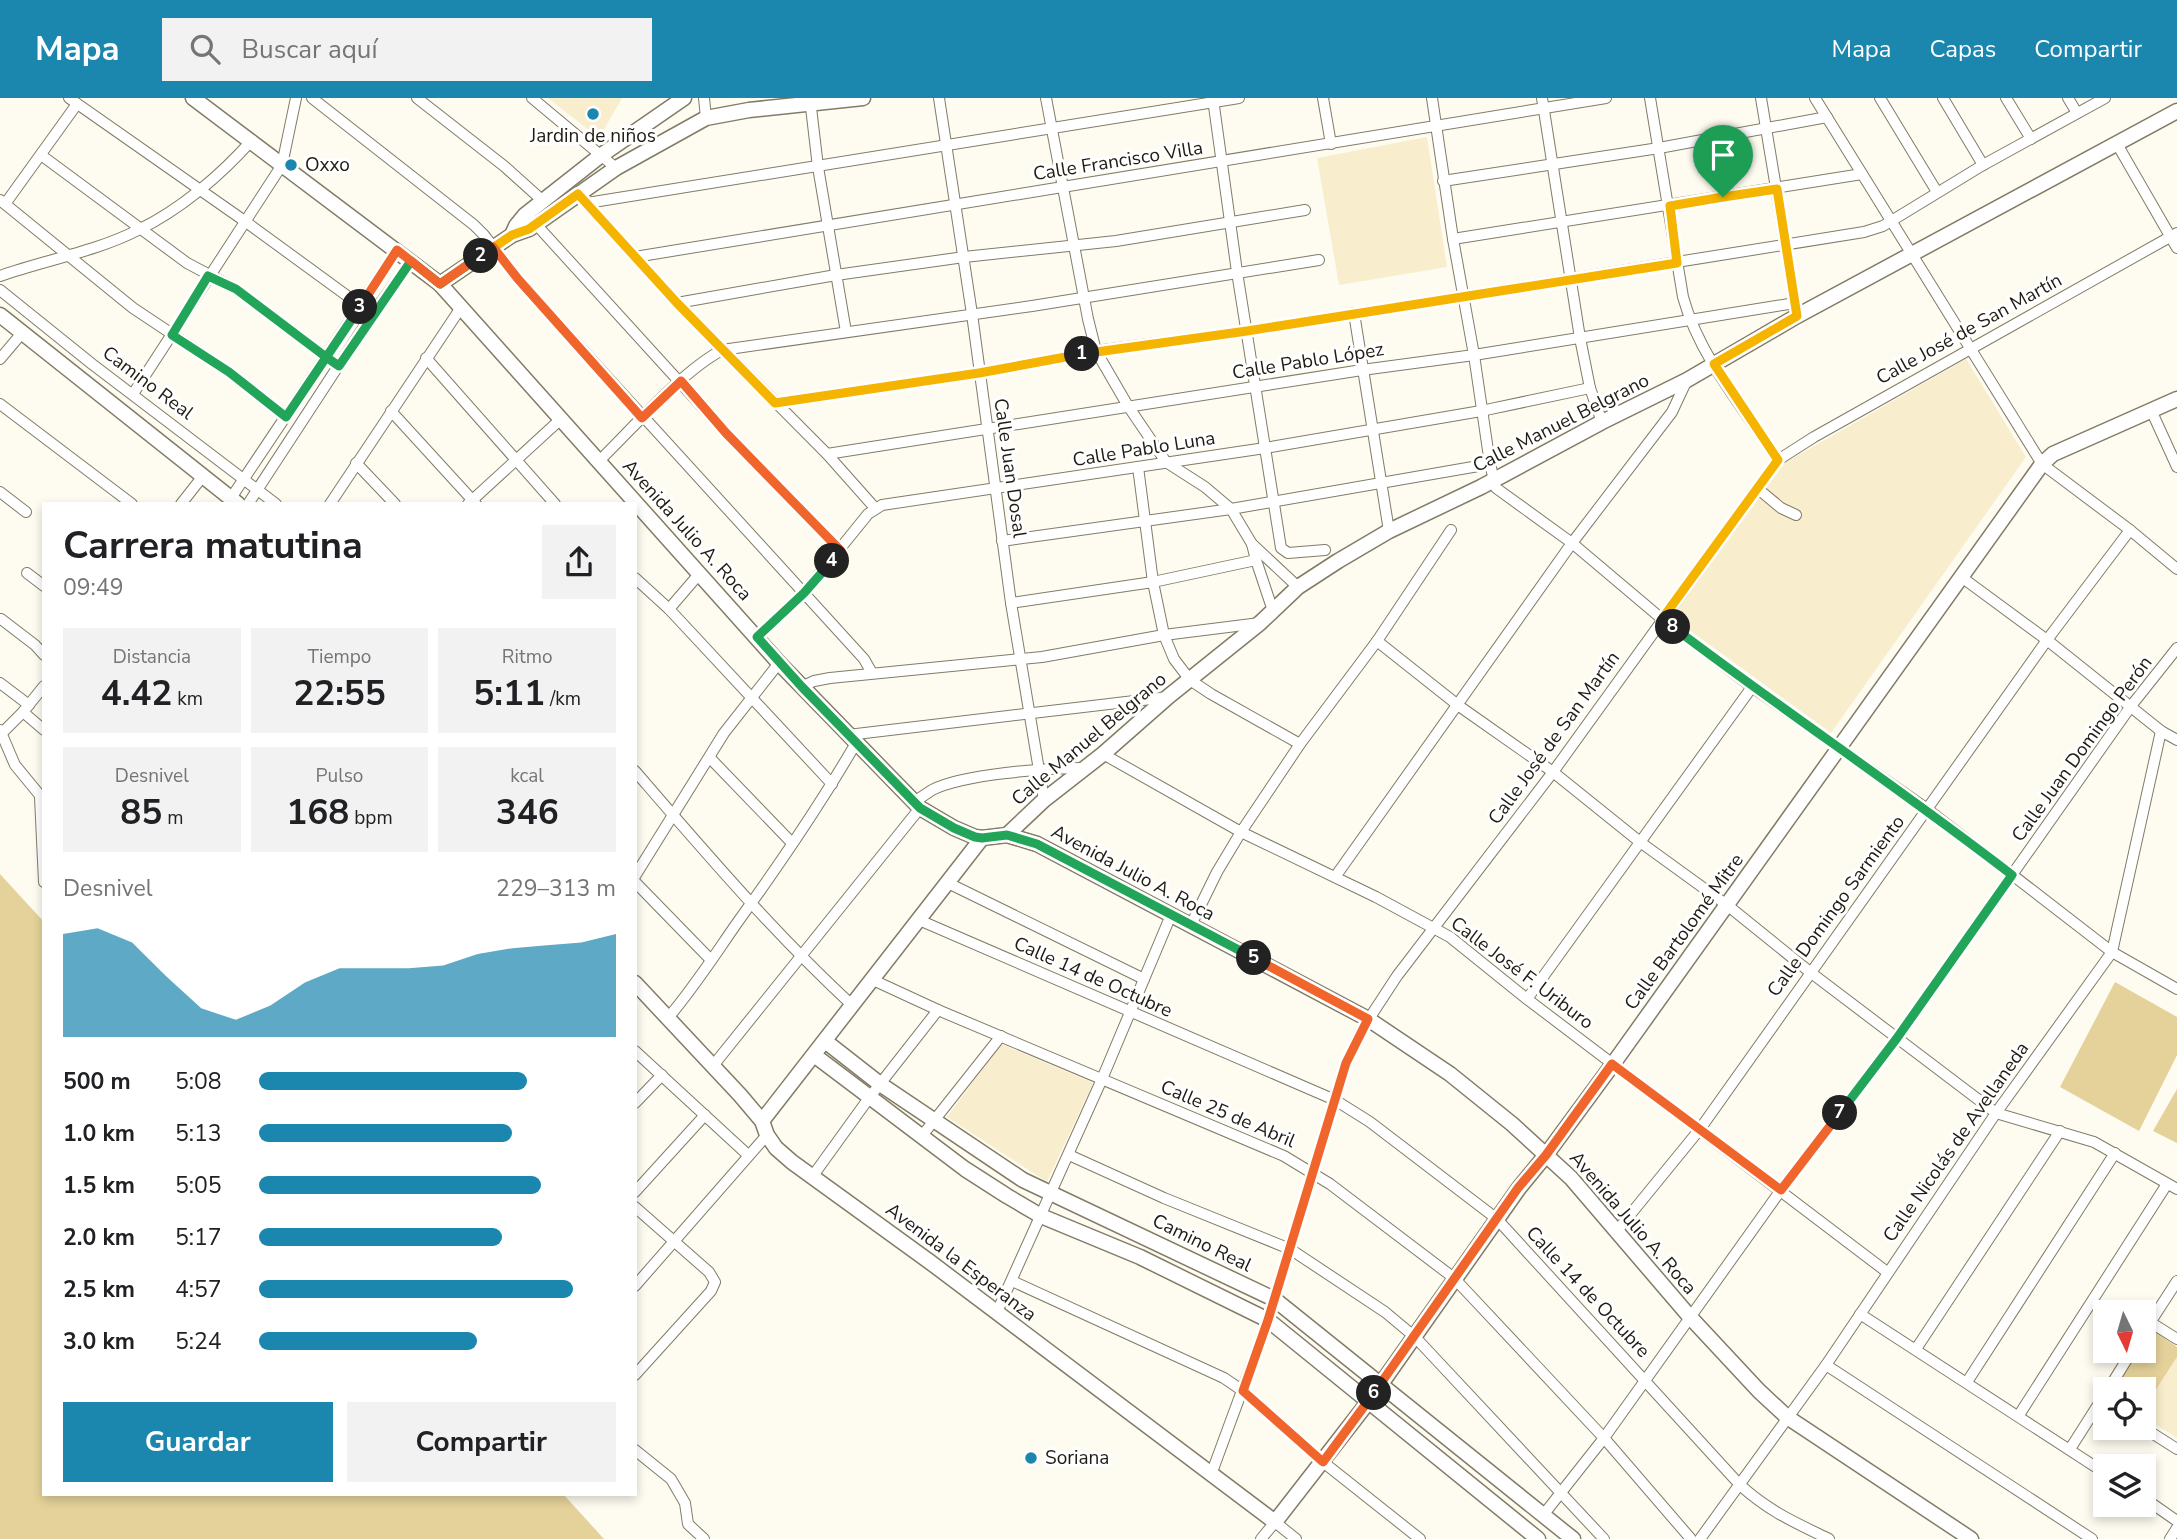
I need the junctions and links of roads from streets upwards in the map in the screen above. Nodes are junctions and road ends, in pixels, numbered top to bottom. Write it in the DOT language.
graph roads {
  1 [pos="192,98"];
  2 [pos="296,98"];
  3 [pos="312,98"];
  4 [pos="417,98"];
  5 [pos="532,98"];
  6 [pos="684,98"];
  7 [pos="705,98"];
  8 [pos="863,98"];
  9 [pos="939,98"];
  10 [pos="1046,98"];
  11 [pos="1239,98"];
  12 [pos="1323,98"];
  13 [pos="1432,98"];
  14 [pos="1606,98"];
  15 [pos="1650,98"];
  16 [pos="1761,98"];
  17 [pos="1815,98"];
  18 [pos="1880,98"];
  19 [pos="1943,98"];
  20 [pos="2006,98"];
  21 [pos="2068,98"];
  22 [pos="2105,98"];
  23 [pos="1213,100"];
  24 [pos="73,101"];
  25 [pos="810,101"];
  26 [pos="1543,102"];
  27 [pos="2177,111"];
  28 [pos="2077,113"];
  29 [pos="1827,117"];
  30 [pos="706,118"];
  31 [pos="1436,125"];
  32 [pos="1052,128"];
  33 [pos="1766,128"];
  34 [pos="2031,139"];
  35 [pos="252,140"];
  36 [pos="1331,144"];
  37 [pos="2117,144"];
  38 [pos="947,145"];
  39 [pos="1659,148"];
  40 [pos="41,155"];
  41 [pos="600,156"];
  42 [pos="1223,162"];
  43 [pos="282,165"];
  44 [pos="1554,165"];
  45 [pos="1983,165"];
  46 [pos="616,167"];
  47 [pos="818,167"];
  48 [pos="1862,174"];
  49 [pos="1443,181"];
  50 [pos="1063,186"];
  51 [pos="200,189"];
  52 [pos="1777,189"];
  53 [pos="1937,192"];
  54 [pos="582,198"];
  55 [pos="543,201"];
  56 [pos="3,202"];
  57 [pos="956,205"];
  58 [pos="1670,206"];
  59 [pos="1305,211"];
  60 [pos="531,219"];
  61 [pos="1230,221"];
  62 [pos="1561,221"];
  63 [pos="246,222"];
  64 [pos="1890,222"];
  65 [pos="829,224"];
  66 [pos="140,230"];
  67 [pos="2174,235"];
  68 [pos="1453,239"];
  69 [pos="1074,245"];
  70 [pos="1786,245"];
  71 [pos="493,247"];
  72 [pos="2177,248"];
  73 [pos="397,250"];
  74 [pos="68,255"];
  75 [pos="1913,255"];
  76 [pos="635,257"];
  77 [pos="964,257"];
  78 [pos="1319,260"];
  79 [pos="411,261"];
  80 [pos="1677,263"];
  81 [pos="1237,272"];
  82 [pos="836,275"];
  83 [pos="0,276"];
  84 [pos="208,276"];
  85 [pos="1571,280"];
  86 [pos="440,284"];
  87 [pos="0,289"];
  88 [pos="1084,296"];
  89 [pos="1462,298"];
  90 [pos="677,303"];
  91 [pos="361,306"];
  92 [pos="462,306"];
  93 [pos="1796,309"];
  94 [pos="1354,313"];
  95 [pos="972,314"];
  96 [pos="0,315"];
  97 [pos="1689,319"];
  98 [pos="1247,331"];
  99 [pos="22,332"];
  100 [pos="846,332"];
  101 [pos="172,335"];
  102 [pos="1580,338"];
  103 [pos="1970,348"];
  104 [pos="722,350"];
  105 [pos="1096,351"];
  106 [pos="1474,355"];
  107 [pos="326,357"];
  108 [pos="426,358"];
  109 [pos="0,359"];
  110 [pos="1714,364"];
  111 [pos="339,366"];
  112 [pos="1362,370"];
  113 [pos="979,373"];
  114 [pos="1687,380"];
  115 [pos="681,381"];
  116 [pos="1256,387"];
  117 [pos="1590,388"];
  118 [pos="133,394"];
  119 [pos="2177,399"];
  120 [pos="775,403"];
  121 [pos="0,404"];
  122 [pos="1128,406"];
  123 [pos="2151,410"];
  124 [pos="391,411"];
  125 [pos="1482,411"];
  126 [pos="286,417"];
  127 [pos="562,418"];
  128 [pos="642,418"];
  129 [pos="1602,422"];
  130 [pos="988,428"];
  131 [pos="1371,430"];
  132 [pos="1265,448"];
  133 [pos="827,454"];
  134 [pos="517,459"];
  135 [pos="600,460"];
  136 [pos="1778,460"];
  137 [pos="1166,462"];
  138 [pos="356,463"];
  139 [pos="1490,464"];
  140 [pos="2042,464"];
  141 [pos="1138,467"];
  142 [pos="2177,467"];
  143 [pos="203,476"];
  144 [pos="243,478"];
  145 [pos="1493,480"];
  146 [pos="1380,484"];
  147 [pos="1757,488"];
  148 [pos="258,489"];
  149 [pos="995,490"];
  150 [pos="0,492"];
  151 [pos="235,501"];
  152 [pos="129,502"];
  153 [pos="183,502"];
  154 [pos="248,502"];
  155 [pos="273,502"];
  156 [pos="331,502"];
  157 [pos="393,502"];
  158 [pos="471,502"];
  159 [pos="473,502"];
  160 [pos="553,502"];
  161 [pos="1272,502"];
  162 [pos="875,509"];
  163 [pos="1231,509"];
  164 [pos="26,512"];
  165 [pos="1796,515"];
  166 [pos="1145,521"];
  167 [pos="1451,530"];
  168 [pos="2130,530"];
  169 [pos="1389,531"];
  170 [pos="1002,541"];
  171 [pos="1252,544"];
  172 [pos="1572,544"];
  173 [pos="1325,550"];
  174 [pos="841,551"];
  175 [pos="1256,560"];
  176 [pos="2177,569"];
  177 [pos="27,573"];
  178 [pos="700,573"];
  179 [pos="1960,576"];
  180 [pos="637,580"];
  181 [pos="1153,582"];
  182 [pos="42,584"];
  183 [pos="1298,587"];
  184 [pos="804,593"];
  185 [pos="1011,603"];
  186 [pos="670,609"];
  187 [pos="1273,611"];
  188 [pos="1,619"];
  189 [pos="1662,619"];
  190 [pos="1260,622"];
  191 [pos="1164,635"];
  192 [pos="757,637"];
  193 [pos="2047,639"];
  194 [pos="1377,641"];
  195 [pos="2177,648"];
  196 [pos="42,653"];
  197 [pos="1020,659"];
  198 [pos="779,663"];
  199 [pos="873,673"];
  200 [pos="1190,680"];
  201 [pos="0,683"];
  202 [pos="802,687"];
  203 [pos="1752,687"];
  204 [pos="42,689"];
  205 [pos="1169,696"];
  206 [pos="751,697"];
  207 [pos="1459,706"];
  208 [pos="2131,706"];
  209 [pos="26,709"];
  210 [pos="1030,713"];
  211 [pos="42,728"];
  212 [pos="2161,731"];
  213 [pos="1,732"];
  214 [pos="852,739"];
  215 [pos="2177,740"];
  216 [pos="1300,744"];
  217 [pos="1839,747"];
  218 [pos="1102,754"];
  219 [pos="710,758"];
  220 [pos="1083,768"];
  221 [pos="1041,770"];
  222 [pos="1553,772"];
  223 [pos="637,773"];
  224 [pos="832,784"];
  225 [pos="42,798"];
  226 [pos="1044,800"];
  227 [pos="917,805"];
  228 [pos="1927,809"];
  229 [pos="672,814"];
  230 [pos="1241,832"];
  231 [pos="1007,835"];
  232 [pos="982,838"];
  233 [pos="1640,842"];
  234 [pos="792,843"];
  235 [pos="637,873"];
  236 [pos="2012,875"];
  237 [pos="1335,877"];
  238 [pos="948,883"];
  239 [pos="637,884"];
  240 [pos="751,904"];
  241 [pos="1727,905"];
  242 [pos="1171,915"];
  243 [pos="919,920"];
  244 [pos="1191,925"];
  245 [pos="1434,928"];
  246 [pos="2112,952"];
  247 [pos="802,958"];
  248 [pos="711,960"];
  249 [pos="1810,972"];
  250 [pos="1144,979"];
  251 [pos="873,980"];
  252 [pos="637,985"];
  253 [pos="2177,989"];
  254 [pos="1527,999"];
  255 [pos="852,1005"];
  256 [pos="938,1010"];
  257 [pos="1130,1013"];
  258 [pos="667,1019"];
  259 [pos="1368,1019"];
  260 [pos="1001,1036"];
  261 [pos="1897,1038"];
  262 [pos="825,1041"];
  263 [pos="637,1053"];
  264 [pos="814,1055"];
  265 [pos="1612,1064"];
  266 [pos="712,1067"];
  267 [pos="662,1074"];
  268 [pos="1102,1079"];
  269 [pos="880,1084"];
  270 [pos="869,1098"];
  271 [pos="1335,1100"];
  272 [pos="637,1101"];
  273 [pos="1996,1113"];
  274 [pos="705,1115"];
  275 [pos="934,1121"];
  276 [pos="764,1128"];
  277 [pos="1700,1129"];
  278 [pos="2060,1131"];
  279 [pos="921,1137"];
  280 [pos="2115,1153"];
  281 [pos="748,1155"];
  282 [pos="1069,1155"];
  283 [pos="1546,1155"];
  284 [pos="1314,1173"];
  285 [pos="812,1177"];
  286 [pos="2172,1186"];
  287 [pos="637,1190"];
  288 [pos="1781,1190"];
  289 [pos="1052,1195"];
  290 [pos="637,1209"];
  291 [pos="1041,1216"];
  292 [pos="1497,1219"];
  293 [pos="1616,1232"];
  294 [pos="674,1242"];
  295 [pos="1290,1249"];
  296 [pos="1888,1272"];
  297 [pos="1454,1278"];
  298 [pos="1012,1281"];
  299 [pos="2177,1281"];
  300 [pos="637,1284"];
  301 [pos="1274,1299"];
  302 [pos="997,1312"];
  303 [pos="2156,1313"];
  304 [pos="1860,1314"];
  305 [pos="1690,1317"];
  306 [pos="1268,1320"];
  307 [pos="2156,1326"];
  308 [pos="1415,1337"];
  309 [pos="2177,1339"];
  310 [pos="1916,1349"];
  311 [pos="1826,1365"];
  312 [pos="637,1373"];
  313 [pos="1645,1379"];
  314 [pos="1967,1382"];
  315 [pos="1380,1385"];
  316 [pos="1243,1391"];
  317 [pos="1369,1401"];
  318 [pos="2019,1415"];
  319 [pos="2093,1415"];
  320 [pos="1787,1417"];
  321 [pos="2156,1435"];
  322 [pos="1604,1438"];
  323 [pos="2070,1449"];
  324 [pos="2177,1449"];
  325 [pos="637,1452"];
  326 [pos="1323,1462"];
  327 [pos="2093,1465"];
  328 [pos="1212,1472"];
  329 [pos="1740,1485"];
  330 [pos="1561,1493"];
  331 [pos="2156,1507"];
  332 [pos="1544,1514"];
  333 [pos="2177,1521"];
  334 [pos="1275,1522"];
  335 [pos="2177,1528"];
  336 [pos="1532,1537"];
  337 [pos="1827,1538"];
  338 [pos="1969,1538"];
  339 [pos="704,1539"];
  340 [pos="1261,1539"];
  341 [pos="1296,1539"];
  342 [pos="1420,1539"];
  343 [pos="1573,1539"];
  344 [pos="1604,1539"];
  345 [pos="1691,1539"];
  346 [pos="1700,1539"];
  347 [pos="2092,1539"];
  348 [pos="2170,1539"];
  1 -- 35 [label="street, Avenida Julio A. Roca"];
  2 -- 43 [label="street"];
  3 -- 71 [label="street"];
  4 -- 55 [label="street"];
  5 -- 41 [label="street"];
  6 -- 41 [label="street"];
  7 -- 30 [label="street"];
  8 -- 25 [label="street"];
  9 -- 38 [label="street, Calle Juan Dosal"];
  10 -- 32 [label="street"];
  11 -- 23 [label="street"];
  12 -- 36 [label="street"];
  13 -- 31 [label="street"];
  14 -- 26 [label="street, Calle Francisco Villa"];
  15 -- 39 [label="street"];
  16 -- 33 [label="street"];
  17 -- 29 [label="street"];
  18 -- 53 [label="street"];
  19 -- 45 [label="street"];
  20 -- 34 [label="street"];
  21 -- 28 [label="street"];
  22 -- 28 [label="street"];
  23 -- 32 [label="street"];
  23 -- 42 [label="street"];
  24 -- 40 [label="street"];
  24 -- 51 [label="street"];
  25 -- 30 [label="street"];
  25 -- 47 [label="street"];
  26 -- 31 [label="street, Calle Francisco Villa"];
  26 -- 44 [label="street"];
  27 -- 37 [label="street, Calle Manuel Belgrano"];
  28 -- 34 [label="street"];
  29 -- 33 [label="street"];
  29 -- 48 [label="street"];
  30 -- 46 [label="street"];
  31 -- 36 [label="street, Calle Francisco Villa"];
  31 -- 49 [label="street"];
  32 -- 38 [label="street"];
  32 -- 50 [label="street"];
  33 -- 39 [label="street"];
  33 -- 52 [label="street"];
  34 -- 45 [label="street"];
  35 -- 43 [label="street, Avenida Julio A. Roca"];
  35 -- 51 [label="street"];
  36 -- 42 [label="street, Calle Francisco Villa"];
  37 -- 67 [label="street"];
  37 -- 75 [label="street, Calle Manuel Belgrano"];
  38 -- 47 [label="street"];
  38 -- 57 [label="street, Calle Juan Dosal"];
  39 -- 44 [label="street"];
  39 -- 58 [label="street"];
  40 -- 56 [label="street"];
  40 -- 66 [label="street"];
  41 -- 46 [label="street"];
  41 -- 55 [label="street"];
  42 -- 50 [label="street, Calle Francisco Villa"];
  42 -- 61 [label="street"];
  43 -- 63 [label="street"];
  43 -- 73 [label="street, Avenida Julio A. Roca"];
  44 -- 49 [label="street"];
  44 -- 62 [label="street"];
  45 -- 53 [label="street"];
  46 -- 54 [label="street"];
  47 -- 54 [label="street"];
  47 -- 65 [label="street"];
  48 -- 52 [label="street"];
  48 -- 64 [label="street"];
  49 -- 68 [label="street"];
  50 -- 57 [label="street, Calle Francisco Villa"];
  50 -- 69 [label="street"];
  51 -- 63 [label="street"];
  51 -- 66 [label="street"];
  52 -- 58 [label="street"];
  52 -- 70 [label="street"];
  53 -- 64 [label="street"];
  54 -- 60 [label="street"];
  54 -- 76 [label="street"];
  55 -- 60 [label="street"];
  56 -- 74 [label="street"];
  57 -- 65 [label="street, Calle Francisco Villa"];
  57 -- 77 [label="street, Calle Juan Dosal"];
  58 -- 62 [label="street"];
  58 -- 80 [label="street"];
  59 -- 61 [label="street"];
  60 -- 71 [label="street"];
  60 -- 115 [label="street"];
  61 -- 69 [label="street"];
  61 -- 81 [label="street"];
  62 -- 68 [label="street"];
  62 -- 85 [label="street"];
  63 -- 84 [label="street"];
  63 -- 91 [label="street"];
  64 -- 70 [label="street"];
  64 -- 75 [label="street"];
  65 -- 76 [label="street, Calle Francisco Villa"];
  65 -- 82 [label="street"];
  66 -- 74 [label="street"];
  66 -- 84 [label="street"];
  67 -- 72 [label="street"];
  67 -- 103 [label="street, Calle José de San Martín"];
  68 -- 89 [label="street"];
  69 -- 77 [label="street"];
  69 -- 88 [label="street"];
  70 -- 80 [label="street"];
  70 -- 93 [label="street"];
  71 -- 86 [label="street"];
  71 -- 128 [label="street"];
  73 -- 79 [label="street, Avenida Julio A. Roca"];
  73 -- 91 [label="street"];
  74 -- 83 [label="street"];
  74 -- 101 [label="street"];
  75 -- 93 [label="street, Calle Manuel Belgrano"];
  75 -- 103 [label="street"];
  76 -- 90 [label="street"];
  77 -- 82 [label="street"];
  77 -- 95 [label="street, Calle Juan Dosal"];
  78 -- 81 [label="street"];
  79 -- 86 [label="street, Avenida Julio A. Roca"];
  79 -- 111 [label="street"];
  80 -- 85 [label="street"];
  80 -- 97 [label="street"];
  81 -- 88 [label="street"];
  81 -- 98 [label="street"];
  82 -- 90 [label="street"];
  82 -- 100 [label="street"];
  84 -- 101 [label="street"];
  84 -- 107 [label="street"];
  85 -- 89 [label="street"];
  85 -- 102 [label="street"];
  86 -- 92 [label="street, Avenida Julio A. Roca"];
  87 -- 118 [label="street, Camino Real"];
  88 -- 95 [label="street"];
  88 -- 105 [label="street"];
  89 -- 94 [label="street"];
  89 -- 106 [label="street"];
  90 -- 104 [label="street"];
  91 -- 107 [label="street"];
  92 -- 108 [label="street"];
  92 -- 127 [label="street, Avenida Julio A. Roca"];
  93 -- 97 [label="street, Calle Pablo López"];
  93 -- 110 [label="street, Calle Manuel Belgrano"];
  94 -- 98 [label="street"];
  94 -- 112 [label="street"];
  95 -- 100 [label="street"];
  95 -- 113 [label="street, Calle Juan Dosal"];
  96 -- 99 [label="street, Camino Real"];
  97 -- 102 [label="street, Calle Pablo López"];
  97 -- 110 [label="street"];
  98 -- 105 [label="street"];
  98 -- 116 [label="street"];
  99 -- 109 [label="street"];
  99 -- 143 [label="street, Camino Real"];
  100 -- 104 [label="street"];
  101 -- 118 [label="street"];
  101 -- 126 [label="street"];
  102 -- 106 [label="street, Calle Pablo López"];
  102 -- 117 [label="street"];
  103 -- 136 [label="street, Calle José de San Martín"];
  103 -- 140 [label="street"];
  104 -- 115 [label="street"];
  104 -- 120 [label="street"];
  105 -- 113 [label="street"];
  105 -- 122 [label="street"];
  106 -- 112 [label="street, Calle Pablo López"];
  106 -- 125 [label="street"];
  107 -- 111 [label="street"];
  107 -- 126 [label="street"];
  108 -- 124 [label="street"];
  108 -- 134 [label="street"];
  110 -- 114 [label="street, Calle Manuel Belgrano"];
  110 -- 136 [label="street"];
  111 -- 148 [label="street"];
  112 -- 116 [label="street, Calle Pablo López"];
  112 -- 131 [label="street"];
  113 -- 120 [label="street"];
  113 -- 130 [label="street, Calle Juan Dosal"];
  114 -- 129 [label="street, Calle Manuel Belgrano"];
  114 -- 172 [label="street"];
  115 -- 128 [label="street"];
  115 -- 174 [label="street"];
  116 -- 122 [label="street, Calle Pablo López"];
  116 -- 132 [label="street"];
  117 -- 125 [label="street, Calle Pablo Luna"];
  117 -- 129 [label="street"];
  118 -- 144 [label="street, Camino Real"];
  119 -- 123 [label="street, Calle Bartolomé Mitre"];
  120 -- 133 [label="street"];
  121 -- 152 [label="street"];
  122 -- 130 [label="street, Calle Pablo López"];
  122 -- 137 [label="street"];
  123 -- 140 [label="street, Calle Bartolomé Mitre"];
  123 -- 142 [label="street"];
  124 -- 138 [label="street"];
  124 -- 158 [label="street"];
  125 -- 131 [label="street, Calle Pablo Luna"];
  125 -- 139 [label="street"];
  126 -- 144 [label="street"];
  127 -- 134 [label="street"];
  127 -- 135 [label="street, Avenida Julio A. Roca"];
  128 -- 135 [label="street"];
  128 -- 184 [label="street"];
  129 -- 145 [label="street, Calle Manuel Belgrano"];
  130 -- 133 [label="street, Calle Pablo López"];
  130 -- 149 [label="street, Calle Juan Dosal"];
  131 -- 132 [label="street, Calle Pablo Luna"];
  131 -- 146 [label="street"];
  132 -- 137 [label="street, Calle Pablo Luna"];
  132 -- 161 [label="street"];
  133 -- 162 [label="street"];
  134 -- 159 [label="street"];
  134 -- 160 [label="street"];
  135 -- 178 [label="street, Avenida Julio A. Roca"];
  136 -- 147 [label="street, Calle José de San Martín"];
  137 -- 141 [label="street, Calle Pablo Luna"];
  137 -- 163 [label="street"];
  138 -- 156 [label="street"];
  138 -- 157 [label="street"];
  139 -- 145 [label="street"];
  139 -- 146 [label="street"];
  140 -- 168 [label="street"];
  140 -- 179 [label="street, Calle Bartolomé Mitre"];
  141 -- 149 [label="street, Calle Pablo Luna"];
  141 -- 166 [label="street"];
  143 -- 151 [label="street, Camino Real"];
  143 -- 153 [label="street"];
  144 -- 148 [label="street, Camino Real"];
  144 -- 151 [label="street"];
  145 -- 169 [label="street, Calle Manuel Belgrano"];
  145 -- 172 [label="street"];
  146 -- 161 [label="street"];
  146 -- 169 [label="street"];
  147 -- 165 [label="street"];
  147 -- 189 [label="street, Calle José de San Martín"];
  148 -- 154 [label="street"];
  148 -- 155 [label="street, Camino Real"];
  149 -- 162 [label="street, Calle Pablo Luna"];
  149 -- 170 [label="street, Calle Juan Dosal"];
  150 -- 164 [label="street"];
  161 -- 163 [label="street"];
  161 -- 173 [label="street"];
  162 -- 174 [label="street"];
  163 -- 166 [label="street"];
  163 -- 171 [label="street"];
  166 -- 170 [label="street"];
  166 -- 181 [label="street"];
  167 -- 194 [label="street"];
  168 -- 176 [label="street"];
  168 -- 193 [label="street, Calle Domingo Sarmiento"];
  169 -- 183 [label="street, Calle Manuel Belgrano"];
  170 -- 185 [label="street, Calle Juan Dosal"];
  171 -- 175 [label="street"];
  171 -- 183 [label="street"];
  172 -- 189 [label="street"];
  172 -- 207 [label="street"];
  174 -- 184 [label="street"];
  175 -- 181 [label="street"];
  175 -- 187 [label="street"];
  177 -- 182 [label="street"];
  178 -- 186 [label="street"];
  178 -- 192 [label="street, Avenida Julio A. Roca"];
  179 -- 193 [label="street"];
  179 -- 217 [label="street, Calle Bartolomé Mitre"];
  180 -- 186 [label="street"];
  181 -- 185 [label="street"];
  181 -- 191 [label="street"];
  183 -- 187 [label="street, Calle Manuel Belgrano"];
  184 -- 192 [label="street"];
  184 -- 199 [label="street"];
  185 -- 197 [label="street, Calle Juan Dosal"];
  186 -- 206 [label="street"];
  187 -- 190 [label="street, Calle Manuel Belgrano"];
  188 -- 196 [label="street"];
  189 -- 203 [label="street"];
  189 -- 222 [label="street, Calle José de San Martín"];
  190 -- 191 [label="street"];
  190 -- 200 [label="street, Calle Manuel Belgrano"];
  191 -- 197 [label="street"];
  191 -- 200 [label="street"];
  192 -- 198 [label="street, Avenida Julio A. Roca"];
  193 -- 208 [label="street"];
  193 -- 228 [label="street, Calle Domingo Sarmiento"];
  194 -- 207 [label="street"];
  194 -- 216 [label="street"];
  195 -- 208 [label="street, Calle Juan Domingo Perón"];
  197 -- 199 [label="street"];
  197 -- 210 [label="street, Calle Juan Dosal"];
  198 -- 202 [label="street, Avenida Julio A. Roca"];
  198 -- 206 [label="street"];
  199 -- 202 [label="street"];
  200 -- 205 [label="street, Calle Manuel Belgrano"];
  200 -- 216 [label="street"];
  201 -- 209 [label="street"];
  202 -- 214 [label="street, Avenida Julio A. Roca"];
  203 -- 217 [label="street"];
  203 -- 233 [label="street"];
  204 -- 209 [label="street"];
  205 -- 210 [label="street"];
  205 -- 218 [label="street, Calle Manuel Belgrano"];
  206 -- 219 [label="street"];
  206 -- 224 [label="street"];
  207 -- 222 [label="street"];
  207 -- 237 [label="street"];
  208 -- 212 [label="street"];
  208 -- 236 [label="street, Calle Juan Domingo Perón"];
  209 -- 211 [label="street"];
  209 -- 213 [label="street"];
  210 -- 214 [label="street"];
  210 -- 221 [label="street, Calle Juan Dosal"];
  212 -- 215 [label="street"];
  212 -- 246 [label="street, Calle Nicolás de Avellaneda"];
  213 -- 225 [label="street"];
  214 -- 224 [label="street"];
  214 -- 227 [label="street, Avenida Julio A. Roca"];
  216 -- 230 [label="street"];
  217 -- 228 [label="street"];
  217 -- 241 [label="street, Calle Bartolomé Mitre"];
  218 -- 220 [label="street, Calle Manuel Belgrano"];
  218 -- 230 [label="street, Calle José F. Uriburo"];
  219 -- 229 [label="street"];
  219 -- 234 [label="street"];
  220 -- 221 [label="street"];
  220 -- 226 [label="street, Calle Manuel Belgrano"];
  221 -- 226 [label="street, Calle Juan Dosal"];
  221 -- 227 [label="street"];
  222 -- 233 [label="street"];
  222 -- 245 [label="street, Calle José de San Martín"];
  223 -- 229 [label="street"];
  224 -- 234 [label="street"];
  226 -- 231 [label="street, Calle Manuel Belgrano"];
  227 -- 232 [label="street, Avenida Julio A. Roca"];
  227 -- 247 [label="street"];
  228 -- 236 [label="street"];
  228 -- 249 [label="street, Calle Domingo Sarmiento"];
  229 -- 235 [label="street"];
  229 -- 240 [label="street"];
  230 -- 237 [label="street, Calle José F. Uriburo"];
  230 -- 244 [label="street"];
  231 -- 232 [label="street, Avenida Julio A. Roca"];
  231 -- 242 [label="street, Avenida Julio A. Roca"];
  232 -- 238 [label="street"];
  233 -- 241 [label="street"];
  233 -- 254 [label="street"];
  234 -- 240 [label="street"];
  236 -- 246 [label="street"];
  236 -- 261 [label="street, Calle Juan Domingo Perón"];
  237 -- 245 [label="street, Calle José F. Uriburo"];
  238 -- 243 [label="street"];
  238 -- 250 [label="street"];
  239 -- 248 [label="street"];
  240 -- 247 [label="street"];
  240 -- 248 [label="street"];
  241 -- 249 [label="street"];
  241 -- 265 [label="street, Calle Bartolomé Mitre"];
  242 -- 244 [label="street, Avenida Julio A. Roca"];
  242 -- 250 [label="street"];
  243 -- 251 [label="street"];
  243 -- 257 [label="street, Calle 14 de Octubre"];
  244 -- 259 [label="street, Avenida Julio A. Roca"];
  245 -- 254 [label="street, Calle José F. Uriburo"];
  245 -- 259 [label="street, Calle José de San Martín"];
  246 -- 253 [label="street"];
  246 -- 273 [label="street, Calle Nicolás de Avellaneda"];
  247 -- 255 [label="street"];
  247 -- 266 [label="street"];
  248 -- 258 [label="street"];
  249 -- 261 [label="street"];
  249 -- 277 [label="street, Calle Domingo Sarmiento"];
  250 -- 257 [label="street"];
  251 -- 255 [label="street"];
  251 -- 256 [label="street, Calle 25 de Abril"];
  252 -- 258 [label="street, Avenida la Esperanza"];
  254 -- 265 [label="street, Calle José F. Uriburo"];
  255 -- 262 [label="street"];
  256 -- 260 [label="street, Calle 25 de Abril"];
  256 -- 269 [label="street"];
  257 -- 268 [label="street"];
  257 -- 271 [label="street, Calle 14 de Octubre"];
  258 -- 266 [label="street, Avenida la Esperanza"];
  259 -- 271 [label="street, Calle José de San Martín"];
  259 -- 283 [label="street, Avenida Julio A. Roca"];
  260 -- 268 [label="street, Calle 25 de Abril"];
  260 -- 275 [label="street"];
  261 -- 273 [label="street"];
  261 -- 288 [label="street, Calle Juan Domingo Perón"];
  262 -- 264 [label="street"];
  262 -- 269 [label="street, Camino Real"];
  263 -- 267 [label="street"];
  264 -- 270 [label="street, Camino Real"];
  264 -- 276 [label="street"];
  265 -- 277 [label="street, Calle José F. Uriburo"];
  265 -- 283 [label="street, Calle Bartolomé Mitre"];
  266 -- 276 [label="street, Avenida la Esperanza"];
  267 -- 272 [label="street"];
  267 -- 274 [label="street"];
  268 -- 282 [label="street"];
  268 -- 284 [label="street, Calle 25 de Abril"];
  269 -- 270 [label="street"];
  269 -- 275 [label="street, Camino Real"];
  270 -- 279 [label="street, Camino Real"];
  270 -- 285 [label="street"];
  271 -- 284 [label="street, Calle José de San Martín"];
  271 -- 292 [label="street, Calle 14 de Octubre"];
  273 -- 278 [label="street"];
  273 -- 296 [label="street, Calle Nicolás de Avellaneda"];
  274 -- 281 [label="street"];
  274 -- 287 [label="street"];
  275 -- 279 [label="street"];
  275 -- 289 [label="street, Camino Real"];
  276 -- 281 [label="street"];
  276 -- 285 [label="street, Avenida la Esperanza"];
  277 -- 288 [label="street, Calle José F. Uriburo"];
  277 -- 293 [label="street, Calle Domingo Sarmiento"];
  278 -- 280 [label="street"];
  278 -- 310 [label="street"];
  279 -- 291 [label="street, Camino Real"];
  280 -- 286 [label="street"];
  280 -- 314 [label="street"];
  281 -- 294 [label="street"];
  282 -- 289 [label="street"];
  282 -- 295 [label="street"];
  283 -- 292 [label="street, Calle Bartolomé Mitre"];
  283 -- 293 [label="street, Avenida Julio A. Roca"];
  284 -- 295 [label="street, Calle José de San Martín"];
  284 -- 297 [label="street, Calle 25 de Abril"];
  285 -- 302 [label="street, Avenida la Esperanza"];
  286 -- 318 [label="street"];
  288 -- 296 [label="street, Calle José F. Uriburo"];
  288 -- 305 [label="street, Calle Juan Domingo Perón"];
  289 -- 291 [label="street"];
  289 -- 301 [label="street, Camino Real"];
  290 -- 294 [label="street"];
  291 -- 298 [label="street"];
  291 -- 306 [label="street, Camino Real"];
  292 -- 297 [label="street, Calle Bartolomé Mitre"];
  292 -- 313 [label="street, Calle 14 de Octubre"];
  293 -- 305 [label="street, Avenida Julio A. Roca"];
  294 -- 300 [label="street"];
  294 -- 312 [label="street"];
  295 -- 301 [label="street, Calle José de San Martín"];
  295 -- 308 [label="street"];
  296 -- 304 [label="street, Calle Nicolás de Avellaneda"];
  297 -- 308 [label="street, Calle Bartolomé Mitre"];
  297 -- 322 [label="street, Calle 25 de Abril"];
  298 -- 302 [label="street"];
  298 -- 316 [label="street"];
  299 -- 303 [label="street"];
  301 -- 306 [label="street, Calle José de San Martín"];
  301 -- 315 [label="street, Camino Real"];
  302 -- 328 [label="street, Avenida la Esperanza"];
  304 -- 310 [label="street"];
  304 -- 311 [label="street, Calle Nicolás de Avellaneda"];
  305 -- 313 [label="street, Calle Juan Domingo Perón"];
  305 -- 320 [label="street, Avenida Julio A. Roca"];
  306 -- 316 [label="street, Calle José de San Martín"];
  306 -- 317 [label="street, Camino Real"];
  307 -- 309 [label="street"];
  308 -- 315 [label="street, Calle Bartolomé Mitre"];
  308 -- 330 [label="street"];
  310 -- 314 [label="street"];
  311 -- 320 [label="street, Calle Nicolás de Avellaneda"];
  311 -- 347 [label="street"];
  313 -- 322 [label="street, Calle Juan Domingo Perón"];
  313 -- 329 [label="street, Calle 14 de Octubre"];
  314 -- 318 [label="street"];
  315 -- 317 [label="street, Calle Bartolomé Mitre"];
  315 -- 332 [label="street, Camino Real"];
  316 -- 326 [label="street"];
  316 -- 328 [label="street, Calle José de San Martín"];
  317 -- 326 [label="street, Calle Bartolomé Mitre"];
  317 -- 336 [label="street, Camino Real"];
  318 -- 323 [label="street"];
  319 -- 323 [label="street"];
  320 -- 329 [label="street, Calle Nicolás de Avellaneda"];
  320 -- 338 [label="street, Avenida Julio A. Roca"];
  321 -- 324 [label="street"];
  322 -- 330 [label="street, Calle Juan Domingo Perón"];
  322 -- 345 [label="street, Calle 25 de Abril"];
  323 -- 327 [label="street"];
  325 -- 339 [label="street"];
  326 -- 334 [label="street, Calle Bartolomé Mitre"];
  326 -- 342 [label="street"];
  328 -- 334 [label="street, Avenida la Esperanza"];
  329 -- 337 [label="street, Calle 14 de Octubre"];
  329 -- 346 [label="street, Calle Nicolás de Avellaneda"];
  330 -- 332 [label="street, Calle Juan Domingo Perón"];
  330 -- 344 [label="street"];
  331 -- 333 [label="street"];
  332 -- 343 [label="street, Camino Real"];
  334 -- 340 [label="street, Calle Bartolomé Mitre"];
  334 -- 341 [label="street, Avenida la Esperanza"];
  335 -- 348 [label="street"];
}
